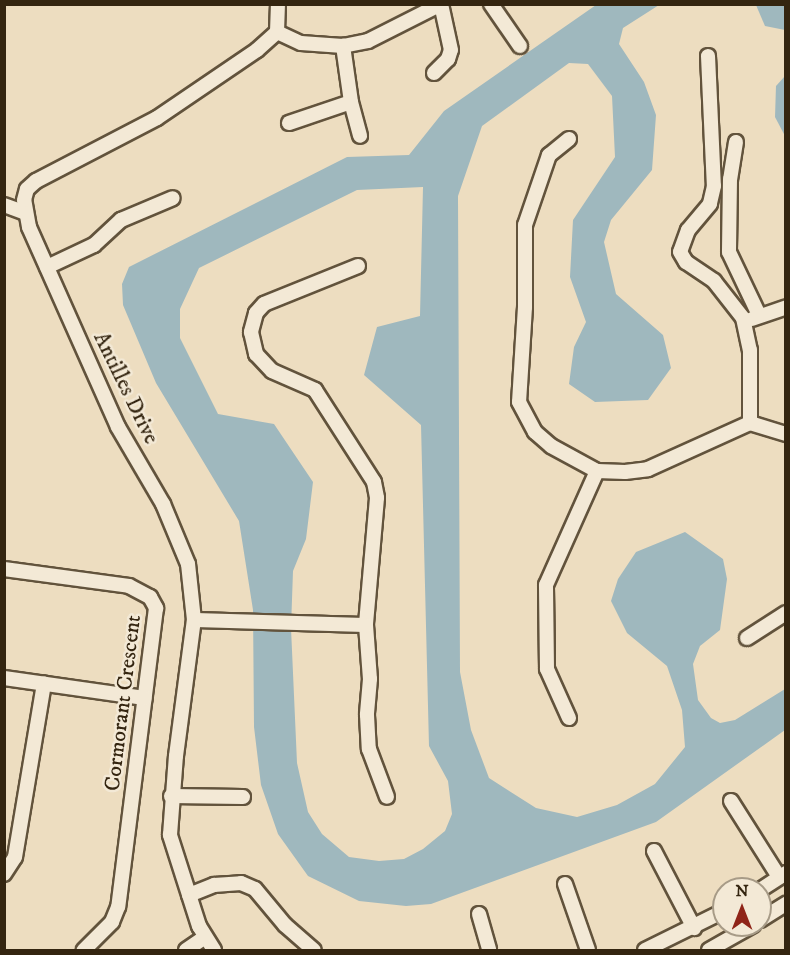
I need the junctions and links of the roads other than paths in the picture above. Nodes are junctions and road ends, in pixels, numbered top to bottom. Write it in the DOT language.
graph roads {
  1 [pos="278,4"];
  2 [pos="441,4"];
  3 [pos="491,4"];
  4 [pos="277,32"];
  5 [pos="342,46"];
  6 [pos="520,46"];
  7 [pos="708,56"];
  8 [pos="434,73"];
  9 [pos="351,102"];
  10 [pos="289,123"];
  11 [pos="360,136"];
  12 [pos="569,139"];
  13 [pos="736,142"];
  14 [pos="173,198"];
  15 [pos="4,205"];
  16 [pos="23,212"];
  17 [pos="357,266"];
  18 [pos="47,267"];
  19 [pos="786,307"];
  20 [pos="759,315"];
  21 [pos="745,323"];
  22 [pos="750,423"];
  23 [pos="786,434"];
  24 [pos="597,471"];
  25 [pos="4,570"];
  26 [pos="786,613"];
  27 [pos="194,620"];
  28 [pos="366,625"];
  29 [pos="747,639"];
  30 [pos="4,678"];
  31 [pos="44,683"];
  32 [pos="145,698"];
  33 [pos="569,718"];
  34 [pos="171,796"];
  35 [pos="243,798"];
  36 [pos="387,798"];
  37 [pos="731,801"];
  38 [pos="654,851"];
  39 [pos="4,874"];
  40 [pos="782,875"];
  41 [pos="565,884"];
  42 [pos="189,895"];
  43 [pos="786,904"];
  44 [pos="772,913"];
  45 [pos="479,914"];
  46 [pos="712,918"];
  47 [pos="694,928"];
  48 [pos="205,937"];
  49 [pos="733,937"];
  50 [pos="84,951"];
  51 [pos="186,951"];
  52 [pos="214,951"];
  53 [pos="314,951"];
  54 [pos="489,951"];
  55 [pos="588,951"];
  56 [pos="645,951"];
  57 [pos="709,951"];
  1 -- 4 [label="street"];
  2 -- 5 [label="street"];
  2 -- 8 [label="street"];
  3 -- 6 [label="street"];
  4 -- 5 [label="street"];
  4 -- 16 [label="street"];
  5 -- 9 [label="street"];
  7 -- 21 [label="street"];
  9 -- 10 [label="street"];
  9 -- 11 [label="street"];
  12 -- 24 [label="street"];
  13 -- 20 [label="street"];
  14 -- 18 [label="street"];
  15 -- 16 [label="street"];
  16 -- 18 [label="street, Antilles Drive"];
  17 -- 28 [label="street"];
  18 -- 27 [label="street, Antilles Drive"];
  19 -- 20 [label="street"];
  20 -- 21 [label="street"];
  21 -- 22 [label="street"];
  22 -- 23 [label="street"];
  22 -- 24 [label="street"];
  24 -- 33 [label="street"];
  25 -- 32 [label="street, Cormorant Crescent"];
  26 -- 29 [label="street"];
  27 -- 28 [label="street"];
  27 -- 34 [label="street, Antilles Drive"];
  28 -- 36 [label="street"];
  30 -- 31 [label="street"];
  31 -- 32 [label="street"];
  31 -- 39 [label="street"];
  32 -- 50 [label="street, Cormorant Crescent"];
  34 -- 35 [label="street"];
  34 -- 42 [label="street, Antilles Drive"];
  37 -- 40 [label="street"];
  38 -- 47 [label="street"];
  41 -- 55 [label="street"];
  42 -- 48 [label="street, Antilles Drive"];
  42 -- 53 [label="street"];
  43 -- 44 [label="street"];
  45 -- 54 [label="street"];
  46 -- 47 [label="street"];
  47 -- 56 [label="street"];
  48 -- 51 [label="street"];
  48 -- 52 [label="street, Antilles Drive"];
  49 -- 57 [label="street"];
}
